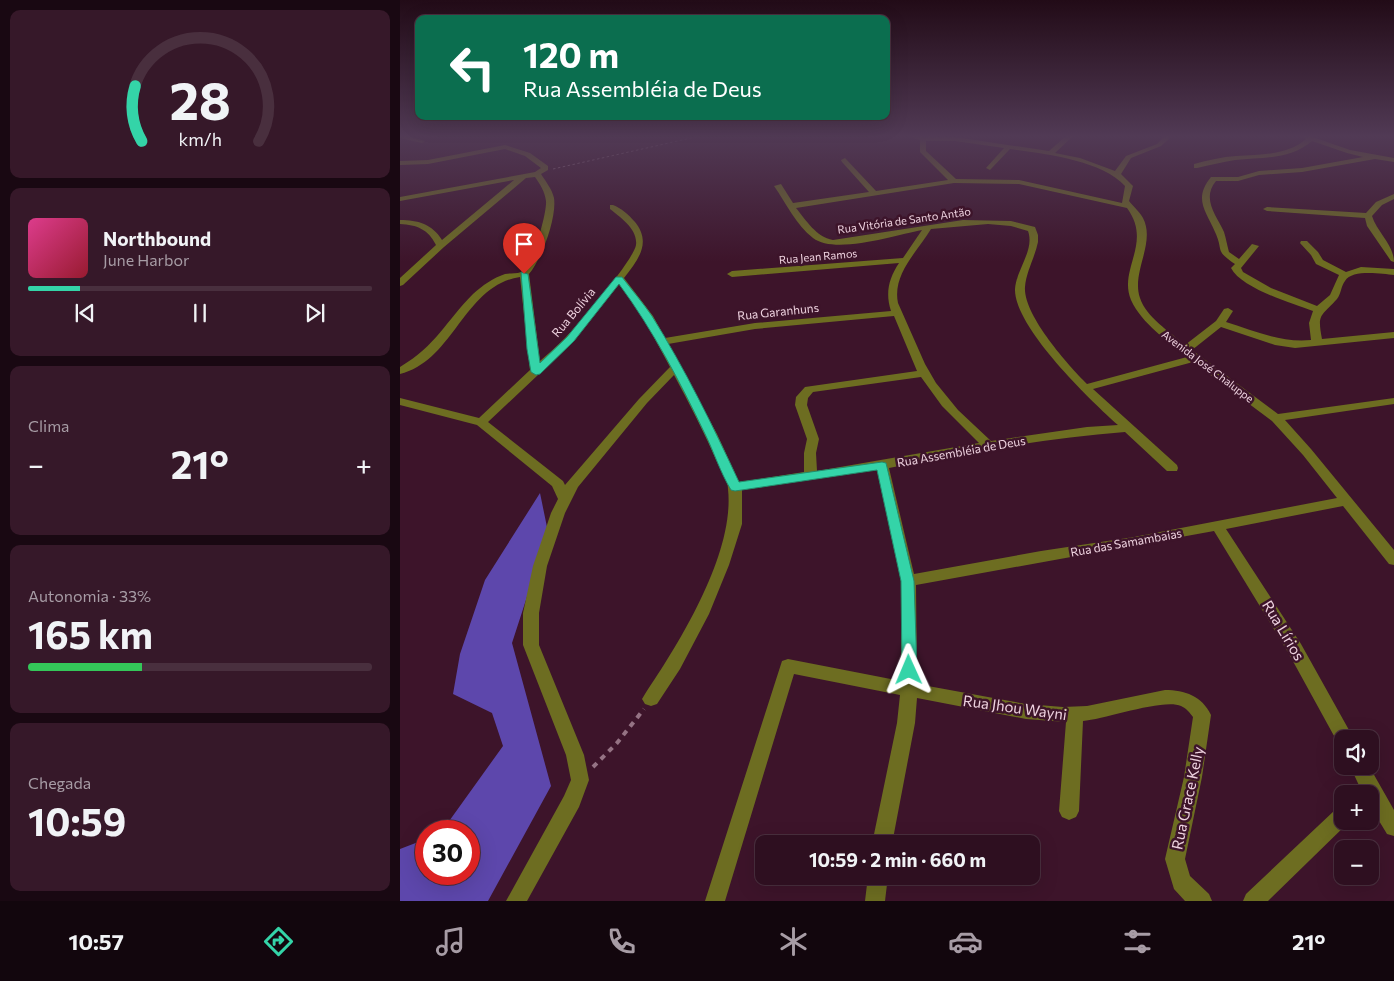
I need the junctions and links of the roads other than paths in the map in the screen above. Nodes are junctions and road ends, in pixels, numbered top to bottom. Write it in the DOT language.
graph roads {
  1 [pos="513,178"];
  2 [pos="522,178"];
  3 [pos="543,178"];
  4 [pos="861,178"];
  5 [pos="951,178"];
  6 [pos="1121,178"];
  7 [pos="1237,178"];
  8 [pos="954,181"];
  9 [pos="778,186"];
  10 [pos="874,193"];
  11 [pos="1394,196"];
  12 [pos="400,199"];
  13 [pos="1384,200"];
  14 [pos="1394,203"];
  15 [pos="791,206"];
  16 [pos="1131,206"];
  17 [pos="613,207"];
  18 [pos="1268,209"];
  19 [pos="1368,216"];
  20 [pos="400,222"];
  21 [pos="928,227"];
  22 [pos="1304,243"];
  23 [pos="441,244"];
  24 [pos="1254,246"];
  25 [pos="1394,259"];
  26 [pos="906,260"];
  27 [pos="1240,263"];
  28 [pos="1394,272"];
  29 [pos="524,274"];
  30 [pos="732,274"];
  31 [pos="1345,274"];
  32 [pos="619,278"];
  33 [pos="400,283"];
  34 [pos="1318,310"];
  35 [pos="1228,311"];
  36 [pos="897,313"];
  37 [pos="1220,324"];
  38 [pos="1394,335"];
  39 [pos="662,342"];
  40 [pos="1316,343"];
  41 [pos="1185,350"];
  42 [pos="1195,358"];
  43 [pos="675,368"];
  44 [pos="400,371"];
  45 [pos="536,372"];
  46 [pos="924,373"];
  47 [pos="1085,388"];
  48 [pos="1394,400"];
  49 [pos="400,401"];
  50 [pos="1276,418"];
  51 [pos="481,422"];
  52 [pos="1129,428"];
  53 [pos="988,445"];
  54 [pos="882,465"];
  55 [pos="1172,468"];
  56 [pos="811,474"];
  57 [pos="735,487"];
  58 [pos="565,500"];
  59 [pos="1345,501"];
  60 [pos="1217,525"];
  61 [pos="1393,558"];
  62 [pos="908,581"];
  63 [pos="909,690"];
  64 [pos="651,699"];
  65 [pos="1075,715"];
  66 [pos="1202,715"];
  67 [pos="1340,730"];
  68 [pos="1379,806"];
  69 [pos="1069,811"];
  70 [pos="1334,824"];
  71 [pos="1394,827"];
  72 [pos="884,835"];
  73 [pos="877,885"];
  74 [pos="516,901"];
  75 [pos="715,901"];
  76 [pos="875,901"];
  77 [pos="1202,901"];
  78 [pos="1253,901"];
  1 -- 12 [label="street"];
  2 -- 23 [label="street"];
  3 -- 29 [label="street"];
  4 -- 10 [label="street"];
  5 -- 8 [label="street"];
  6 -- 16 [label="street, Avenida José Chaluppe"];
  7 -- 27 [label="street"];
  8 -- 10 [label="street"];
  8 -- 16 [label="street"];
  9 -- 15 [label="street, Rua Vitória de Santo Antão"];
  10 -- 15 [label="street"];
  11 -- 13 [label="street"];
  13 -- 14 [label="street"];
  13 -- 19 [label="street"];
  15 -- 21 [label="street, Rua Vitória de Santo Antão"];
  16 -- 41 [label="street, Avenida José Chaluppe"];
  17 -- 32 [label="street, Rua Bolívia"];
  18 -- 19 [label="street"];
  19 -- 25 [label="street"];
  20 -- 23 [label="street"];
  21 -- 26 [label="street"];
  21 -- 47 [label="street, Rua Vitória de Santo Antão"];
  22 -- 31 [label="street"];
  23 -- 33 [label="street"];
  24 -- 27 [label="street"];
  26 -- 30 [label="street, Rua Jean Ramos"];
  26 -- 36 [label="street"];
  27 -- 34 [label="street"];
  28 -- 31 [label="street"];
  29 -- 44 [label="street"];
  29 -- 45 [label="street"];
  31 -- 34 [label="street"];
  32 -- 39 [label="street"];
  32 -- 45 [label="street, Rua Bolívia"];
  34 -- 40 [label="street"];
  35 -- 37 [label="street"];
  36 -- 39 [label="street, Rua Garanhuns"];
  36 -- 46 [label="street"];
  37 -- 40 [label="street"];
  37 -- 41 [label="street"];
  38 -- 40 [label="street"];
  39 -- 43 [label="street"];
  41 -- 42 [label="street, Avenida José Chaluppe"];
  42 -- 47 [label="street"];
  42 -- 50 [label="street, Avenida José Chaluppe"];
  43 -- 57 [label="street"];
  43 -- 58 [label="street"];
  45 -- 51 [label="street, Rua Bolívia"];
  46 -- 53 [label="street"];
  46 -- 56 [label="street"];
  47 -- 52 [label="street, Rua Vitória de Santo Antão"];
  48 -- 50 [label="street"];
  49 -- 51 [label="street"];
  50 -- 59 [label="street, Avenida José Chaluppe"];
  51 -- 58 [label="street"];
  52 -- 53 [label="street, Rua Assembléia de Deus"];
  52 -- 55 [label="street, Rua Vitória de Santo Antão"];
  53 -- 54 [label="street, Rua Assembléia de Deus"];
  54 -- 56 [label="street, Rua Assembléia de Deus"];
  54 -- 62 [label="street"];
  56 -- 57 [label="street, Rua Assembléia de Deus"];
  57 -- 64 [label="street"];
  58 -- 74 [label="street"];
  59 -- 60 [label="street, Rua das Samambaias"];
  59 -- 61 [label="street, Avenida José Chaluppe"];
  60 -- 62 [label="street, Rua das Samambaias"];
  60 -- 67 [label="street, Rua Lírios"];
  62 -- 63 [label="street"];
  63 -- 65 [label="street, Rua Jhou Wayni"];
  63 -- 72 [label="street"];
  63 -- 75 [label="street, Rua Jhou Wayni"];
  65 -- 66 [label="street, Rua Jhou Wayni"];
  65 -- 69 [label="street"];
  66 -- 77 [label="street, Rua Grace Kelly"];
  68 -- 71 [label="street"];
  70 -- 78 [label="street"];
  73 -- 76 [label="street"];
}
